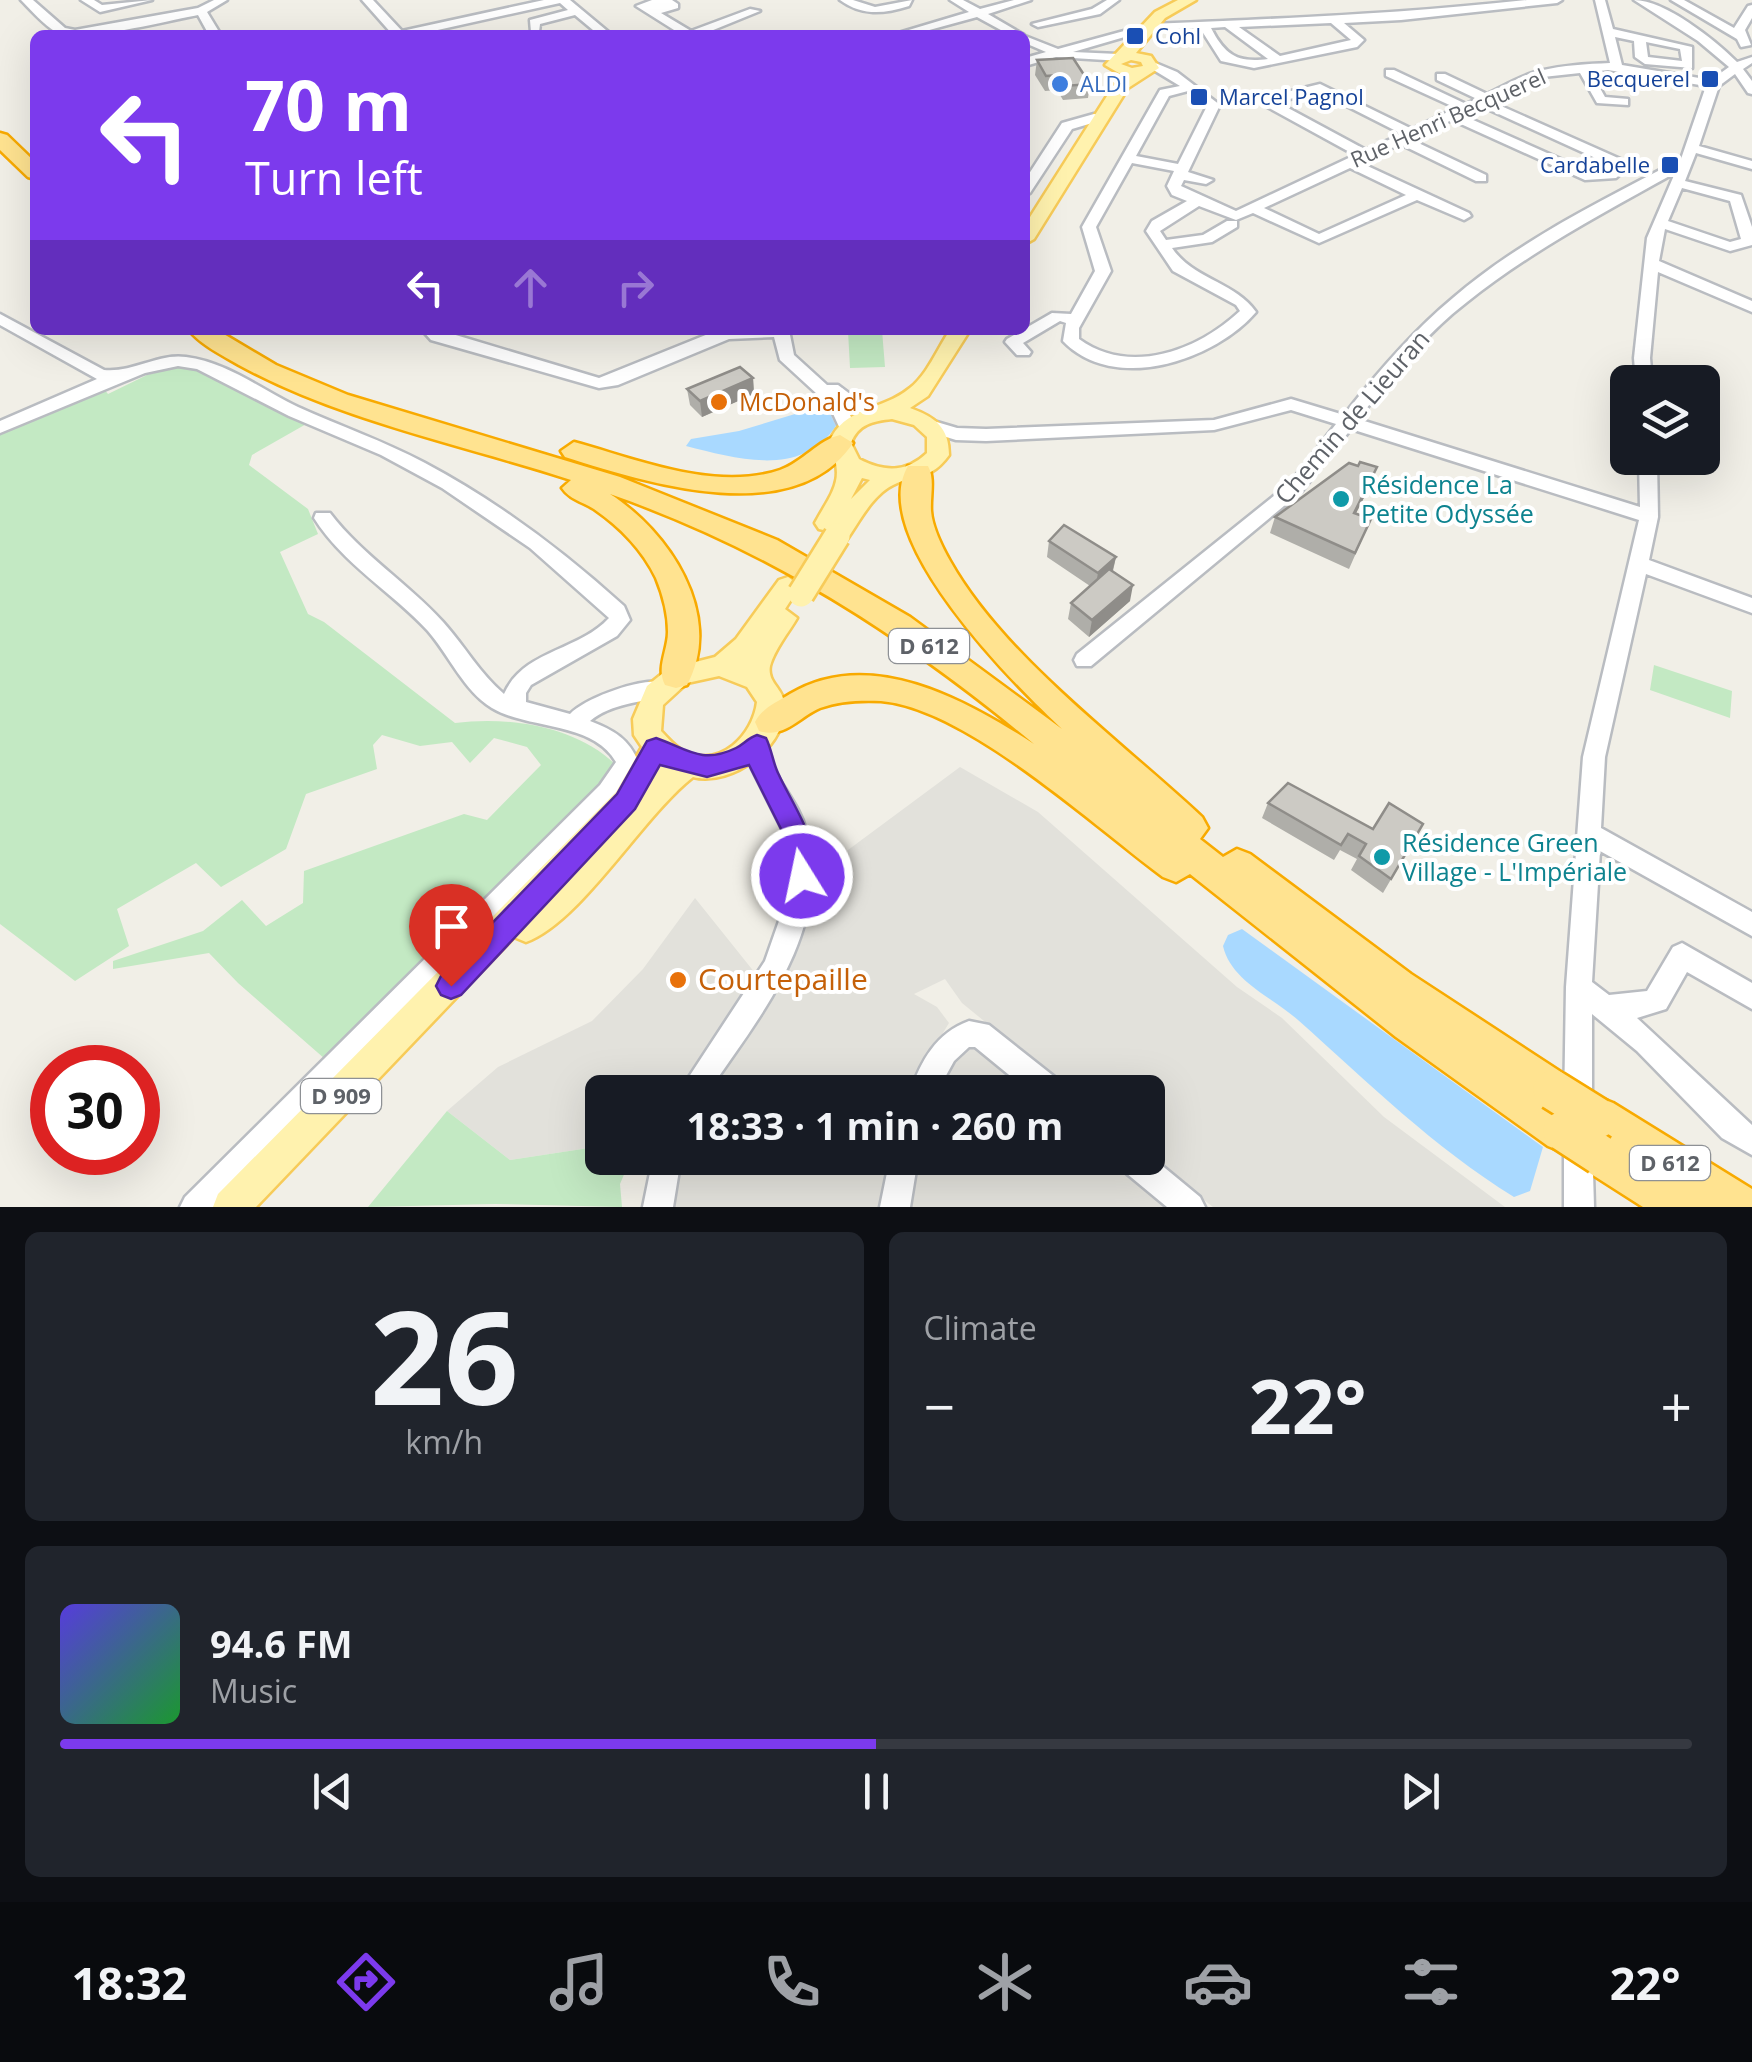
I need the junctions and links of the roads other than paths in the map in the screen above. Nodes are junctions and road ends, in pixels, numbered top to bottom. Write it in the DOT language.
graph roads {
  1 [pos="26,0"];
  2 [pos="86,0"];
  3 [pos="148,0"];
  4 [pos="222,0"];
  5 [pos="367,0"];
  6 [pos="561,0"];
  7 [pos="741,0"];
  8 [pos="846,0"];
  9 [pos="907,0"];
  10 [pos="955,0"];
  11 [pos="1026,0"];
  12 [pos="1114,0"];
  13 [pos="1189,0"];
  14 [pos="1382,0"];
  15 [pos="1437,0"];
  16 [pos="1558,0"];
  17 [pos="1600,0"];
  18 [pos="1640,0"];
  19 [pos="1676,0"];
  20 [pos="577,10"];
  21 [pos="754,11"];
  22 [pos="201,12"];
  23 [pos="650,12"];
  24 [pos="1096,12"];
  25 [pos="1452,12"];
  26 [pos="978,13"];
  27 [pos="1751,13"];
  28 [pos="1401,17"];
  29 [pos="768,20"];
  30 [pos="1334,20"];
  31 [pos="152,21"];
  32 [pos="1225,22"];
  33 [pos="1038,24"];
  34 [pos="1203,24"];
  35 [pos="1150,27"];
  36 [pos="61,30"];
  37 [pos="99,30"];
  38 [pos="213,30"];
  39 [pos="394,30"];
  40 [pos="422,30"];
  41 [pos="535,30"];
  42 [pos="600,30"];
  43 [pos="681,30"];
  44 [pos="703,30"];
  45 [pos="916,30"];
  46 [pos="1009,30"];
  47 [pos="1610,32"];
  48 [pos="1740,36"];
  49 [pos="1637,37"];
  50 [pos="1030,42"];
  51 [pos="1052,53"];
  52 [pos="1276,59"];
  53 [pos="1030,60"];
  54 [pos="1747,62"];
  55 [pos="1132,63"];
  56 [pos="1582,66"];
  57 [pos="1617,67"];
  58 [pos="1390,73"];
  59 [pos="1441,77"];
  60 [pos="1713,84"];
  61 [pos="1191,87"];
  62 [pos="1752,90"];
  63 [pos="1624,102"];
  64 [pos="1479,103"];
  65 [pos="1453,116"];
  66 [pos="1094,118"];
  67 [pos="0,121"];
  68 [pos="1407,137"];
  69 [pos="0,138"];
  70 [pos="30,150"];
  71 [pos="1689,155"];
  72 [pos="1366,156"];
  73 [pos="1128,158"];
  74 [pos="1350,163"];
  75 [pos="1752,166"];
  76 [pos="30,168"];
  77 [pos="1181,172"];
  78 [pos="1481,178"];
  79 [pos="1030,180"];
  80 [pos="1206,180"];
  81 [pos="1678,182"];
  82 [pos="1417,195"];
  83 [pos="1196,202"];
  84 [pos="1253,208"];
  85 [pos="1464,216"];
  86 [pos="1030,220"];
  87 [pos="1661,223"];
  88 [pos="1232,224"];
  89 [pos="1030,231"];
  90 [pos="1161,245"];
  91 [pos="1650,264"];
  92 [pos="1752,307"];
  93 [pos="0,319"];
  94 [pos="1076,320"];
  95 [pos="1030,332"];
  96 [pos="188,335"];
  97 [pos="209,335"];
  98 [pos="234,335"];
  99 [pos="435,335"];
  100 [pos="720,335"];
  101 [pos="957,335"];
  102 [pos="965,335"];
  103 [pos="1025,335"];
  104 [pos="782,337"];
  105 [pos="1023,352"];
  106 [pos="1645,365"];
  107 [pos="122,377"];
  108 [pos="331,384"];
  109 [pos="884,412"];
  110 [pos="1350,420"];
  111 [pos="926,423"];
  112 [pos="0,427"];
  113 [pos="1058,434"];
  114 [pos="846,445"];
  115 [pos="915,468"];
  116 [pos="1648,475"];
  117 [pos="1649,517"];
  118 [pos="323,518"];
  119 [pos="831,532"];
  120 [pos="1640,564"];
  121 [pos="794,590"];
  122 [pos="1752,606"];
  123 [pos="1084,660"];
  124 [pos="721,666"];
  125 [pos="758,681"];
  126 [pos="667,683"];
  127 [pos="607,698"];
  128 [pos="515,707"];
  129 [pos="574,724"];
  130 [pos="650,734"];
  131 [pos="764,734"];
  132 [pos="726,763"];
  133 [pos="688,765"];
  134 [pos="772,791"];
  135 [pos="1190,828"];
  136 [pos="1589,833"];
  137 [pos="1752,925"];
  138 [pos="451,986"];
  139 [pos="1579,986"];
  140 [pos="1752,997"];
  141 [pos="1606,1008"];
  142 [pos="703,1075"];
  143 [pos="932,1075"];
  144 [pos="1030,1075"];
  145 [pos="1569,1121"];
  146 [pos="1752,1140"];
  147 [pos="664,1175"];
  148 [pos="901,1175"];
  149 [pos="1151,1175"];
  150 [pos="195,1207"];
  151 [pos="232,1207"];
  152 [pos="658,1207"];
  153 [pos="895,1207"];
  154 [pos="1190,1207"];
  155 [pos="1578,1207"];
  156 [pos="1682,1207"];
  157 [pos="1742,1207"];
  1 -- 36 [label="street"];
  2 -- 3 [label="street"];
  3 -- 31 [label="street"];
  4 -- 22 [label="street"];
  5 -- 39 [label="street"];
  6 -- 20 [label="street"];
  6 -- 40 [label="street"];
  7 -- 21 [label="street"];
  8 -- 9 [label="street"];
  10 -- 26 [label="street"];
  11 -- 26 [label="street"];
  12 -- 24 [label="street"];
  13 -- 35 [label="main road"];
  14 -- 28 [label="street"];
  15 -- 25 [label="street"];
  16 -- 25 [label="street"];
  17 -- 47 [label="street"];
  18 -- 54 [label="street"];
  19 -- 48 [label="street"];
  20 -- 41 [label="street"];
  20 -- 42 [label="street"];
  21 -- 29 [label="street"];
  21 -- 44 [label="street"];
  22 -- 31 [label="street"];
  22 -- 38 [label="street"];
  23 -- 43 [label="street"];
  24 -- 33 [label="street"];
  24 -- 51 [label="street"];
  25 -- 28 [label="street"];
  26 -- 45 [label="street"];
  26 -- 46 [label="street"];
  27 -- 48 [label="street"];
  28 -- 30 [label="street"];
  30 -- 32 [label="street"];
  30 -- 52 [label="street"];
  31 -- 37 [label="street"];
  32 -- 34 [label="street"];
  32 -- 52 [label="street"];
  34 -- 35 [label="street"];
  34 -- 52 [label="street"];
  35 -- 55 [label="main road"];
  47 -- 49 [label="street"];
  47 -- 57 [label="street"];
  48 -- 54 [label="street"];
  50 -- 51 [label="street"];
  51 -- 53 [label="street"];
  51 -- 55 [label="street"];
  54 -- 60 [label="street"];
  54 -- 62 [label="street"];
  55 -- 61 [label="street"];
  55 -- 66 [label="main road"];
  55 -- 89 [label="main road"];
  56 -- 57 [label="street, Rue Henri Becquerel"];
  56 -- 63 [label="street"];
  56 -- 64 [label="street, Rue Henri Becquerel"];
  57 -- 60 [label="street, Rue Henri Becquerel"];
  58 -- 64 [label="street"];
  59 -- 64 [label="street"];
  60 -- 71 [label="street"];
  61 -- 73 [label="street"];
  61 -- 77 [label="street"];
  64 -- 65 [label="street, Rue Henri Becquerel"];
  64 -- 65 [label="street"];
  65 -- 68 [label="street, Rue Henri Becquerel"];
  66 -- 79 [label="street"];
  66 -- 86 [label="main road"];
  67 -- 70 [label="highway"];
  68 -- 72 [label="street, Rue Henri Becquerel"];
  68 -- 72 [label="street"];
  68 -- 78 [label="street"];
  69 -- 76 [label="highway"];
  71 -- 75 [label="street"];
  71 -- 81 [label="street"];
  71 -- 110 [label="street, Chemin de Lieuran"];
  72 -- 74 [label="street, Rue Henri Becquerel"];
  73 -- 77 [label="street"];
  73 -- 94 [label="street"];
  74 -- 82 [label="street"];
  74 -- 84 [label="street, Rue Henri Becquerel"];
  77 -- 80 [label="street"];
  77 -- 83 [label="street"];
  81 -- 87 [label="street"];
  81 -- 87 [label="street"];
  82 -- 84 [label="street"];
  82 -- 85 [label="street"];
  83 -- 84 [label="street, Rue Henri Becquerel"];
  83 -- 90 [label="street"];
  87 -- 91 [label="street"];
  88 -- 90 [label="street"];
  90 -- 94 [label="street"];
  91 -- 92 [label="street"];
  91 -- 106 [label="street"];
  93 -- 107 [label="street"];
  94 -- 95 [label="street"];
  96 -- 126 [label="highway"];
  97 -- 145 [label="highway, D 612"];
  98 -- 108 [label="highway, D 612"];
  99 -- 100 [label="street"];
  101 -- 109 [label="main road"];
  102 -- 111 [label="main road"];
  103 -- 105 [label="street"];
  104 -- 109 [label="street"];
  104 -- 114 [label="street"];
  107 -- 112 [label="street"];
  107 -- 128 [label="street"];
  108 -- 114 [label="highway"];
  108 -- 135 [label="highway, D 612"];
  109 -- 111 [label="main road"];
  109 -- 114 [label="main road"];
  110 -- 113 [label="street"];
  110 -- 117 [label="street"];
  110 -- 123 [label="street, Chemin de Lieuran"];
  111 -- 113 [label="street"];
  111 -- 115 [label="main road"];
  113 -- 115 [label="street"];
  114 -- 115 [label="main road"];
  114 -- 119 [label="main road"];
  115 -- 119 [label="main road"];
  115 -- 135 [label="highway"];
  116 -- 117 [label="street"];
  117 -- 120 [label="street"];
  118 -- 128 [label="street"];
  119 -- 121 [label="main road, bridge"];
  120 -- 122 [label="street"];
  120 -- 136 [label="street"];
  121 -- 124 [label="main road"];
  121 -- 125 [label="main road"];
  124 -- 125 [label="main road"];
  124 -- 126 [label="main road"];
  125 -- 131 [label="main road"];
  126 -- 127 [label="street"];
  126 -- 130 [label="main road"];
  127 -- 129 [label="street"];
  127 -- 130 [label="street"];
  128 -- 129 [label="street"];
  129 -- 150 [label="street"];
  130 -- 133 [label="main road"];
  130 -- 138 [label="main road, D 909"];
  131 -- 132 [label="main road"];
  131 -- 134 [label="street"];
  131 -- 145 [label="highway"];
  132 -- 133 [label="main road"];
  132 -- 134 [label="street"];
  133 -- 138 [label="main road, D 909"];
  134 -- 142 [label="street"];
  135 -- 145 [label="highway, D 612"];
  136 -- 137 [label="street"];
  136 -- 139 [label="street"];
  138 -- 151 [label="main road, D 909"];
  139 -- 141 [label="street"];
  139 -- 155 [label="street"];
  140 -- 141 [label="street"];
  141 -- 146 [label="street"];
  143 -- 144 [label="street"];
  145 -- 156 [label="highway, D 612"];
  145 -- 157 [label="highway, D 612"];
  147 -- 152 [label="street"];
  148 -- 153 [label="street"];
  149 -- 154 [label="street"];
}
